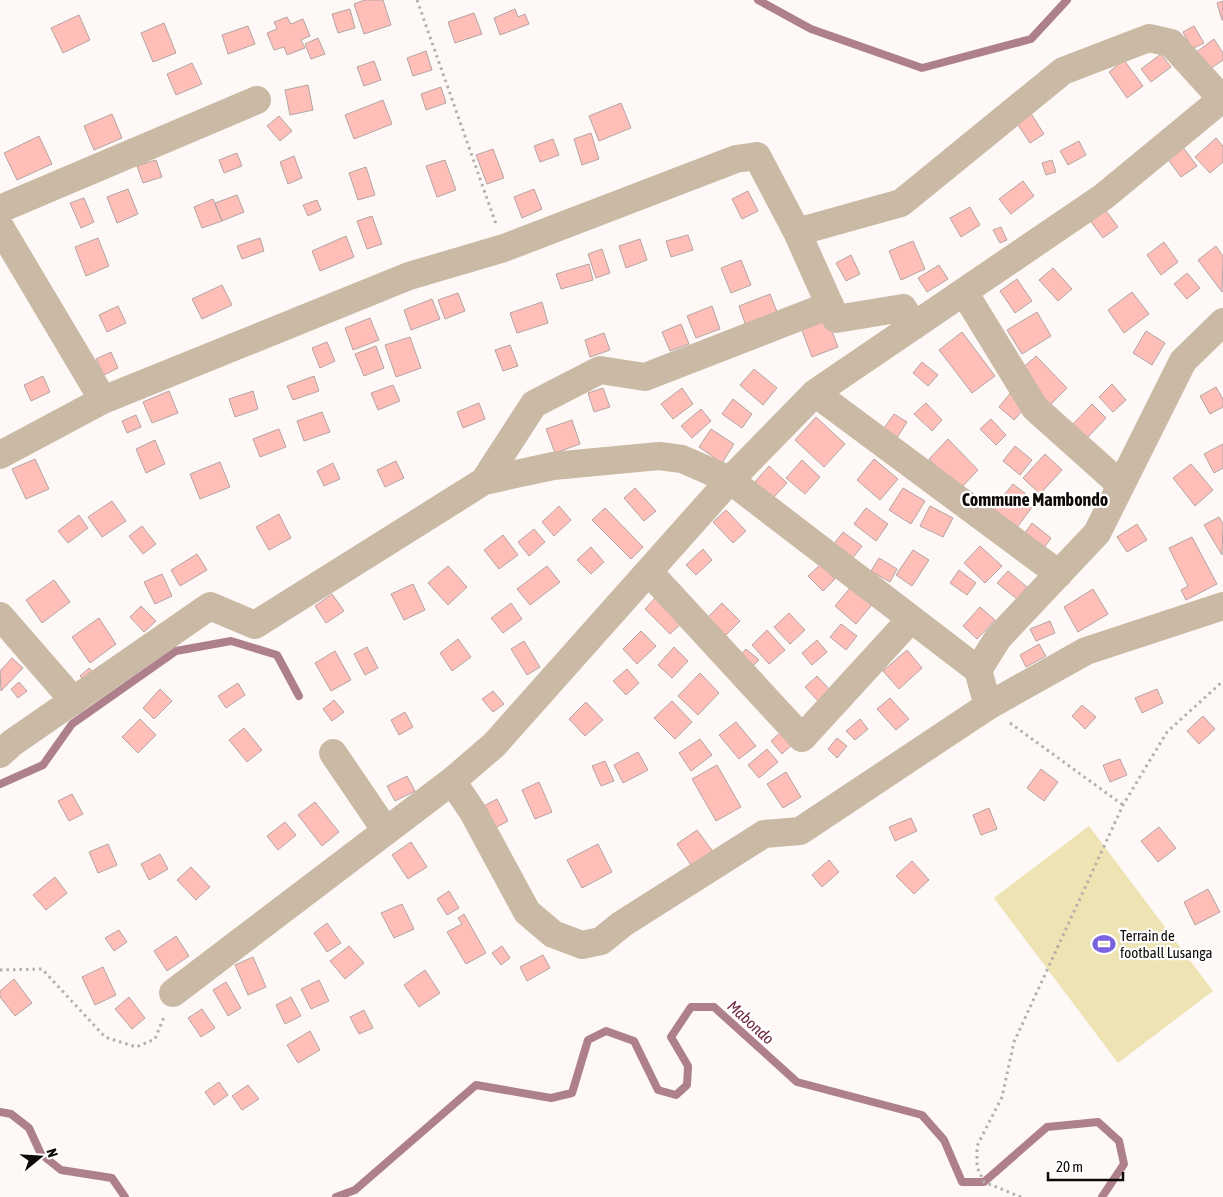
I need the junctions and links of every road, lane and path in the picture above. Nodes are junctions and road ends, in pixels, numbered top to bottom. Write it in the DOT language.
graph roads {
  1 [pos="417,0"];
  2 [pos="1222,99"];
  3 [pos="256,100"];
  4 [pos="0,209"];
  5 [pos="0,227"];
  6 [pos="797,232"];
  7 [pos="504,248"];
  8 [pos="964,292"];
  9 [pos="830,305"];
  10 [pos="1223,322"];
  11 [pos="914,326"];
  12 [pos="815,393"];
  13 [pos="103,400"];
  14 [pos="0,455"];
  15 [pos="730,480"];
  16 [pos="484,481"];
  17 [pos="1121,485"];
  18 [pos="648,572"];
  19 [pos="1059,574"];
  20 [pos="1223,606"];
  21 [pos="0,616"];
  22 [pos="911,619"];
  23 [pos="978,670"];
  24 [pos="1223,681"];
  25 [pos="74,701"];
  26 [pos="988,706"];
  27 [pos="333,753"];
  28 [pos="0,754"];
  29 [pos="452,781"];
  30 [pos="1123,805"];
  31 [pos="386,831"];
  32 [pos="0,970"];
  33 [pos="173,993"];
  34 [pos="1020,1197"];
  1 -- 7 [label="path"];
  2 -- 6 [label="street"];
  2 -- 8 [label="street"];
  3 -- 4 [label="street"];
  5 -- 13 [label="street"];
  6 -- 7 [label="street"];
  6 -- 9 [label="street"];
  7 -- 13 [label="street"];
  8 -- 11 [label="street"];
  8 -- 17 [label="street"];
  9 -- 11 [label="street"];
  9 -- 16 [label="street"];
  10 -- 17 [label="street"];
  11 -- 12 [label="street"];
  12 -- 15 [label="street"];
  12 -- 19 [label="street"];
  13 -- 14 [label="street"];
  15 -- 16 [label="street"];
  15 -- 18 [label="street"];
  15 -- 22 [label="street"];
  16 -- 25 [label="street"];
  17 -- 19 [label="street"];
  18 -- 22 [label="street"];
  18 -- 29 [label="street"];
  19 -- 23 [label="street"];
  20 -- 26 [label="street"];
  21 -- 25 [label="street"];
  22 -- 23 [label="street"];
  23 -- 26 [label="street"];
  24 -- 30 [label="path"];
  25 -- 28 [label="street"];
  26 -- 29 [label="street"];
  26 -- 30 [label="path"];
  27 -- 31 [label="street"];
  29 -- 31 [label="street"];
  30 -- 34 [label="path"];
  31 -- 33 [label="street"];
  32 -- 33 [label="path"];
}
